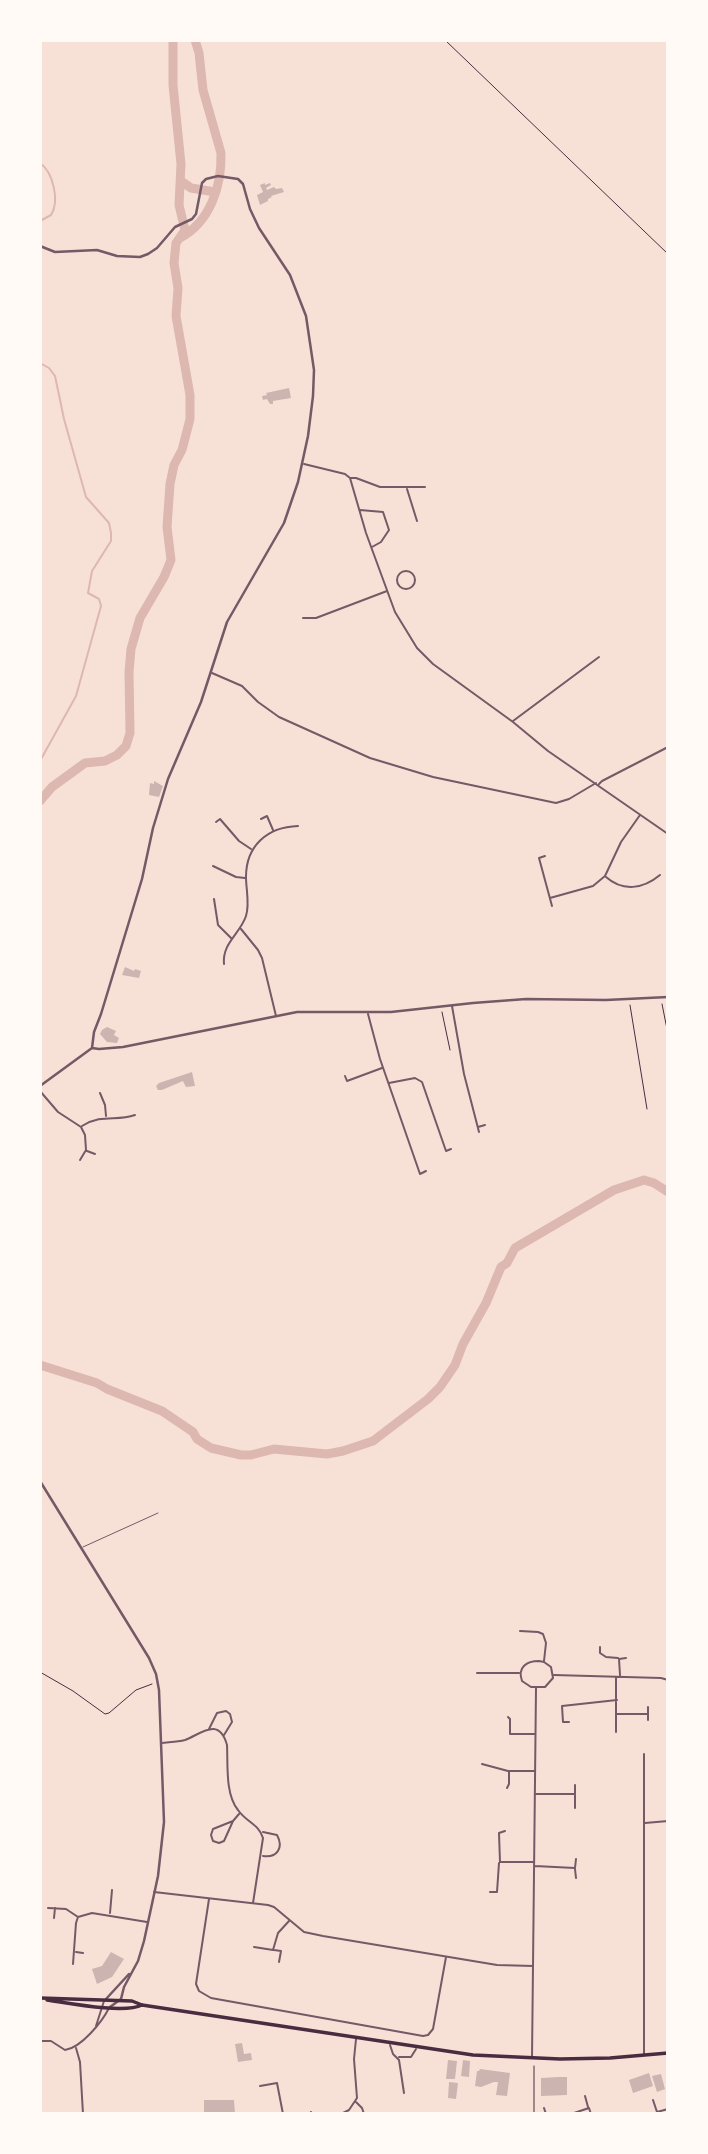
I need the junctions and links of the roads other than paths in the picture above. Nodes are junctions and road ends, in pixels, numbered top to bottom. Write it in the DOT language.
graph roads {
  1 [pos="40,246"];
  2 [pos="303,463"];
  3 [pos="350,478"];
  4 [pos="407,488"];
  5 [pos="423,494"];
  6 [pos="360,510"];
  7 [pos="417,521"];
  8 [pos="371,547"];
  9 [pos="397,584"];
  10 [pos="387,589"];
  11 [pos="308,613"];
  12 [pos="303,618"];
  13 [pos="308,618"];
  14 [pos="598,657"];
  15 [pos="211,673"];
  16 [pos="513,722"];
  17 [pos="668,747"];
  18 [pos="597,784"];
  19 [pos="272,814"];
  20 [pos="640,815"];
  21 [pos="224,816"];
  22 [pos="267,816"];
  23 [pos="220,819"];
  24 [pos="261,819"];
  25 [pos="216,822"];
  26 [pos="298,826"];
  27 [pos="273,831"];
  28 [pos="668,834"];
  29 [pos="252,850"];
  30 [pos="545,856"];
  31 [pos="539,858"];
  32 [pos="533,859"];
  33 [pos="222,863"];
  34 [pos="213,866"];
  35 [pos="219,868"];
  36 [pos="660,875"];
  37 [pos="246,877"];
  38 [pos="605,877"];
  39 [pos="654,880"];
  40 [pos="658,885"];
  41 [pos="550,898"];
  42 [pos="214,899"];
  43 [pos="215,904"];
  44 [pos="209,906"];
  45 [pos="552,906"];
  46 [pos="240,928"];
  47 [pos="232,939"];
  48 [pos="223,964"];
  49 [pos="668,998"];
  50 [pos="452,1005"];
  51 [pos="368,1013"];
  52 [pos="276,1016"];
  53 [pos="92,1048"];
  54 [pos="383,1067"];
  55 [pos="345,1076"];
  56 [pos="388,1083"];
  57 [pos="40,1088"];
  58 [pos="100,1093"];
  59 [pos="107,1096"];
  60 [pos="102,1098"];
  61 [pos="135,1115"];
  62 [pos="107,1117"];
  63 [pos="131,1117"];
  64 [pos="134,1123"];
  65 [pos="485,1125"];
  66 [pos="81,1127"];
  67 [pos="477,1127"];
  68 [pos="479,1132"];
  69 [pos="451,1149"];
  70 [pos="86,1150"];
  71 [pos="95,1154"];
  72 [pos="80,1160"];
  73 [pos="426,1171"];
  74 [pos="420,1174"];
  75 [pos="415,1176"];
  76 [pos="40,1480"];
  77 [pos="158,1513"];
  78 [pos="80,1548"];
  79 [pos="520,1631"];
  80 [pos="600,1647"];
  81 [pos="626,1658"];
  82 [pos="619,1659"];
  83 [pos="544,1661"];
  84 [pos="477,1672"];
  85 [pos="520,1673"];
  86 [pos="554,1675"];
  87 [pos="618,1676"];
  88 [pos="668,1680"];
  89 [pos="536,1688"];
  90 [pos="617,1700"];
  91 [pos="648,1707"];
  92 [pos="616,1714"];
  93 [pos="648,1714"];
  94 [pos="508,1717"];
  95 [pos="648,1720"];
  96 [pos="557,1722"];
  97 [pos="562,1722"];
  98 [pos="569,1722"];
  99 [pos="209,1729"];
  100 [pos="615,1732"];
  101 [pos="535,1734"];
  102 [pos="224,1736"];
  103 [pos="161,1743"];
  104 [pos="644,1754"];
  105 [pos="482,1764"];
  106 [pos="509,1771"];
  107 [pos="535,1771"];
  108 [pos="575,1785"];
  109 [pos="507,1788"];
  110 [pos="535,1794"];
  111 [pos="575,1794"];
  112 [pos="575,1808"];
  113 [pos="240,1814"];
  114 [pos="233,1821"];
  115 [pos="668,1821"];
  116 [pos="644,1823"];
  117 [pos="493,1831"];
  118 [pos="505,1831"];
  119 [pos="261,1832"];
  120 [pos="499,1833"];
  121 [pos="261,1856"];
  122 [pos="576,1859"];
  123 [pos="499,1862"];
  124 [pos="534,1862"];
  125 [pos="534,1866"];
  126 [pos="575,1868"];
  127 [pos="576,1878"];
  128 [pos="112,1890"];
  129 [pos="154,1892"];
  130 [pos="490,1892"];
  131 [pos="498,1892"];
  132 [pos="209,1899"];
  133 [pos="498,1899"];
  134 [pos="253,1904"];
  135 [pos="55,1907"];
  136 [pos="48,1908"];
  137 [pos="110,1914"];
  138 [pos="78,1917"];
  139 [pos="54,1918"];
  140 [pos="290,1920"];
  141 [pos="148,1922"];
  142 [pos="254,1947"];
  143 [pos="273,1950"];
  144 [pos="75,1952"];
  145 [pos="83,1952"];
  146 [pos="446,1957"];
  147 [pos="279,1962"];
  148 [pos="73,1964"];
  149 [pos="533,1966"];
  150 [pos="131,1971"];
  151 [pos="40,1998"];
  152 [pos="106,1999"];
  153 [pos="121,1999"];
  154 [pos="142,2005"];
  155 [pos="102,2007"];
  156 [pos="110,2007"];
  157 [pos="95,2026"];
  158 [pos="356,2038"];
  159 [pos="40,2040"];
  160 [pos="390,2043"];
  161 [pos="75,2048"];
  162 [pos="417,2048"];
  163 [pos="668,2053"];
  164 [pos="644,2056"];
  165 [pos="397,2058"];
  166 [pos="532,2059"];
  167 [pos="282,2082"];
  168 [pos="277,2083"];
  169 [pos="260,2086"];
  170 [pos="404,2093"];
  171 [pos="585,2096"];
  172 [pos="653,2100"];
  173 [pos="355,2102"];
  174 [pos="544,2108"];
  175 [pos="589,2108"];
  176 [pos="668,2109"];
  177 [pos="657,2112"];
  178 [pos="83,2114"];
  179 [pos="283,2114"];
  180 [pos="341,2114"];
  181 [pos="364,2114"];
  182 [pos="546,2114"];
  183 [pos="571,2114"];
  184 [pos="591,2114"];
  185 [pos="652,2114"];
  1 -- 2 [label="street"];
  2 -- 3 [label="street"];
  2 -- 15 [label="street"];
  3 -- 4 [label="street"];
  3 -- 6 [label="street"];
  4 -- 5 [label="street"];
  4 -- 7 [label="street"];
  6 -- 8 [label="street"];
  6 -- 8 [label="street"];
  8 -- 10 [label="street"];
  9 -- 9 [label="street"];
  9 -- 10 [label="street"];
  10 -- 13 [label="street"];
  10 -- 16 [label="street"];
  11 -- 13 [label="street"];
  12 -- 13 [label="street"];
  14 -- 16 [label="street"];
  15 -- 18 [label="street"];
  15 -- 53 [label="street"];
  16 -- 18 [label="street"];
  17 -- 18 [label="street"];
  18 -- 20 [label="street"];
  19 -- 22 [label="street"];
  20 -- 28 [label="street"];
  20 -- 38 [label="street"];
  21 -- 23 [label="street"];
  22 -- 24 [label="street"];
  22 -- 27 [label="street"];
  23 -- 25 [label="street"];
  23 -- 29 [label="street"];
  26 -- 27 [label="street"];
  27 -- 29 [label="street"];
  29 -- 37 [label="street"];
  30 -- 31 [label="street"];
  31 -- 32 [label="street"];
  31 -- 41 [label="street"];
  33 -- 35 [label="street"];
  34 -- 35 [label="street"];
  35 -- 37 [label="street"];
  36 -- 39 [label="street"];
  37 -- 46 [label="street"];
  38 -- 39 [label="street"];
  38 -- 41 [label="street"];
  39 -- 40 [label="street"];
  41 -- 45 [label="street"];
  42 -- 43 [label="street"];
  43 -- 44 [label="street"];
  43 -- 47 [label="street"];
  46 -- 47 [label="street"];
  46 -- 52 [label="street"];
  47 -- 48 [label="street"];
  49 -- 50 [label="street"];
  50 -- 51 [label="street"];
  50 -- 67 [label="street"];
  51 -- 52 [label="street"];
  51 -- 54 [label="street"];
  52 -- 53 [label="street"];
  53 -- 57 [label="street"];
  54 -- 55 [label="street"];
  54 -- 56 [label="street"];
  56 -- 69 [label="street"];
  56 -- 74 [label="street"];
  57 -- 66 [label="street"];
  58 -- 60 [label="street"];
  59 -- 60 [label="street"];
  60 -- 62 [label="street"];
  61 -- 63 [label="street"];
  62 -- 63 [label="street"];
  62 -- 66 [label="street"];
  63 -- 64 [label="street"];
  65 -- 67 [label="street"];
  66 -- 70 [label="street"];
  67 -- 68 [label="street"];
  70 -- 71 [label="street"];
  70 -- 72 [label="street"];
  73 -- 74 [label="street"];
  74 -- 75 [label="street"];
  76 -- 78 [label="street"];
  77 -- 78 [label="lane"];
  78 -- 103 [label="street"];
  79 -- 83 [label="street"];
  80 -- 82 [label="street"];
  81 -- 82 [label="street"];
  82 -- 87 [label="street"];
  83 -- 85 [label="street"];
  83 -- 86 [label="street"];
  84 -- 85 [label="street"];
  85 -- 89 [label="street"];
  86 -- 87 [label="street"];
  86 -- 89 [label="street"];
  87 -- 88 [label="street"];
  87 -- 90 [label="street"];
  89 -- 101 [label="street"];
  90 -- 92 [label="street"];
  90 -- 97 [label="street"];
  91 -- 93 [label="street"];
  92 -- 93 [label="street"];
  92 -- 100 [label="street"];
  93 -- 95 [label="street"];
  94 -- 101 [label="street"];
  96 -- 97 [label="street"];
  97 -- 98 [label="street"];
  99 -- 102 [label="street"];
  99 -- 102 [label="street"];
  99 -- 103 [label="street"];
  101 -- 107 [label="street"];
  102 -- 113 [label="street"];
  103 -- 129 [label="street"];
  104 -- 116 [label="street"];
  105 -- 106 [label="street"];
  106 -- 107 [label="street"];
  106 -- 109 [label="street"];
  107 -- 110 [label="street"];
  108 -- 111 [label="street"];
  110 -- 111 [label="street"];
  110 -- 124 [label="street"];
  111 -- 112 [label="street"];
  113 -- 114 [label="street"];
  113 -- 119 [label="street"];
  114 -- 114 [label="street"];
  115 -- 116 [label="street"];
  116 -- 164 [label="street"];
  117 -- 120 [label="street"];
  118 -- 120 [label="street"];
  119 -- 121 [label="street"];
  119 -- 121 [label="street"];
  120 -- 123 [label="street"];
  121 -- 134 [label="street"];
  122 -- 126 [label="street"];
  123 -- 124 [label="street"];
  123 -- 131 [label="street"];
  124 -- 125 [label="street"];
  125 -- 126 [label="street"];
  125 -- 149 [label="street"];
  126 -- 127 [label="street"];
  128 -- 137 [label="street"];
  129 -- 132 [label="street"];
  129 -- 141 [label="street"];
  130 -- 131 [label="street"];
  131 -- 133 [label="street"];
  132 -- 134 [label="street"];
  132 -- 146 [label="street"];
  134 -- 140 [label="street"];
  135 -- 136 [label="street"];
  135 -- 138 [label="street"];
  135 -- 139 [label="street"];
  137 -- 138 [label="street"];
  137 -- 141 [label="street"];
  138 -- 144 [label="street"];
  140 -- 143 [label="street"];
  140 -- 146 [label="street"];
  141 -- 150 [label="street"];
  142 -- 143 [label="street"];
  143 -- 147 [label="street"];
  144 -- 145 [label="street"];
  144 -- 148 [label="street"];
  146 -- 149 [label="street"];
  149 -- 166 [label="street"];
  150 -- 152 [label="street"];
  150 -- 153 [label="street"];
  151 -- 152 [label="highway"];
  151 -- 155 [label="highway"];
  152 -- 153 [label="highway"];
  152 -- 155 [label="street"];
  152 -- 156 [label="highway"];
  153 -- 154 [label="highway"];
  153 -- 156 [label="street"];
  154 -- 156 [label="highway"];
  154 -- 158 [label="highway"];
  155 -- 156 [label="highway"];
  155 -- 157 [label="street"];
  156 -- 157 [label="street"];
  157 -- 161 [label="street"];
  158 -- 160 [label="highway"];
  158 -- 173 [label="street"];
  159 -- 161 [label="street"];
  160 -- 162 [label="highway"];
  160 -- 165 [label="street"];
  161 -- 178 [label="street"];
  162 -- 165 [label="street"];
  162 -- 166 [label="highway"];
  163 -- 164 [label="highway"];
  164 -- 166 [label="highway"];
  165 -- 170 [label="street"];
  167 -- 168 [label="street"];
  168 -- 169 [label="street"];
  168 -- 179 [label="street"];
  171 -- 175 [label="street"];
  172 -- 177 [label="street"];
  173 -- 180 [label="street"];
  173 -- 181 [label="street"];
  174 -- 182 [label="street"];
  175 -- 183 [label="street"];
  175 -- 184 [label="street"];
  176 -- 177 [label="street"];
  177 -- 185 [label="street"];
}
